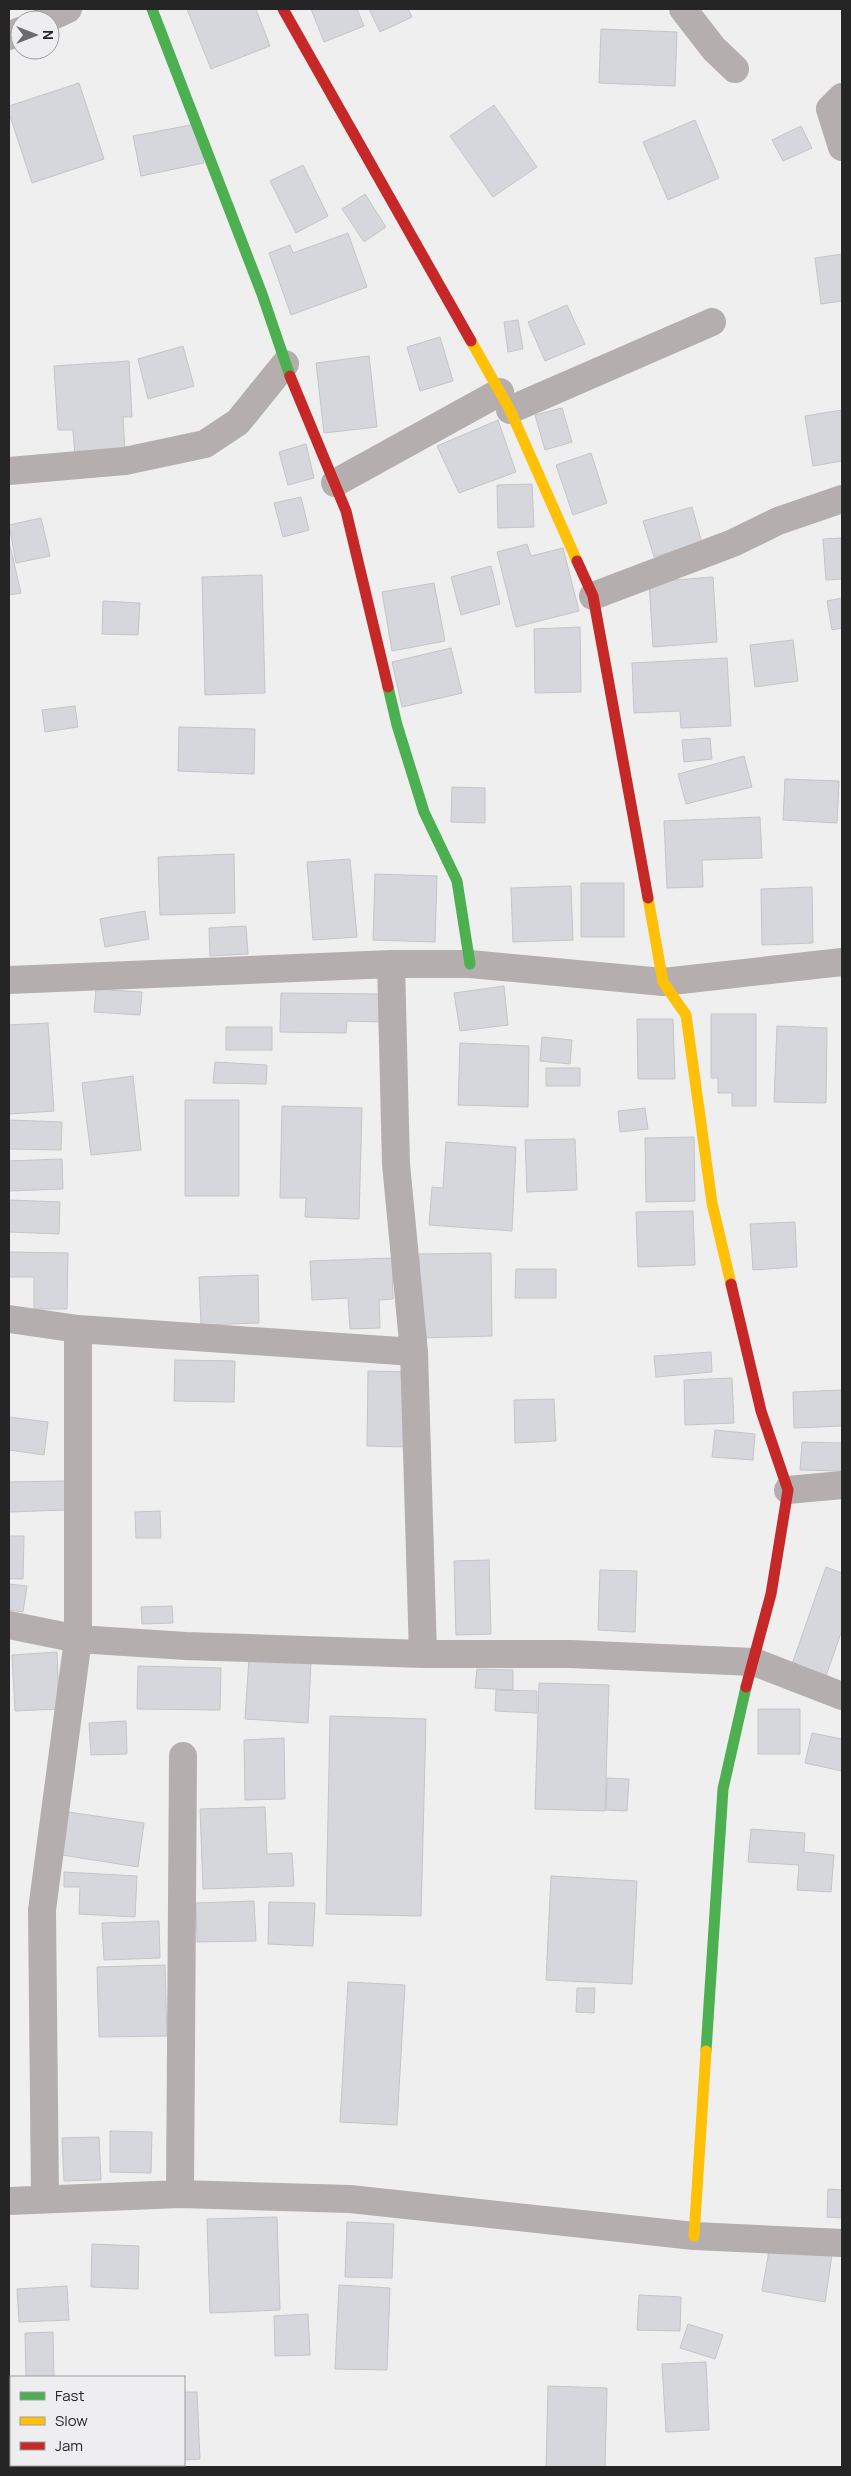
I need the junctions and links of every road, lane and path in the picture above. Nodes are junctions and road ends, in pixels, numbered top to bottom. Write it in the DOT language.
graph roads {
  1 [pos="152,9"];
  2 [pos="283,9"];
  3 [pos="682,9"];
  4 [pos="736,69"];
  5 [pos="842,98"];
  6 [pos="842,147"];
  7 [pos="712,322"];
  8 [pos="284,364"];
  9 [pos="505,401"];
  10 [pos="9,471"];
  11 [pos="335,483"];
  12 [pos="842,499"];
  13 [pos="592,596"];
  14 [pos="842,962"];
  15 [pos="391,964"];
  16 [pos="470,964"];
  17 [pos="9,980"];
  18 [pos="663,982"];
  19 [pos="9,1319"];
  20 [pos="78,1329"];
  21 [pos="414,1352"];
  22 [pos="842,1485"];
  23 [pos="788,1490"];
  24 [pos="9,1625"];
  25 [pos="78,1639"];
  26 [pos="422,1654"];
  27 [pos="754,1662"];
  28 [pos="842,1696"];
  29 [pos="183,1756"];
  30 [pos="180,2194"];
  31 [pos="45,2199"];
  32 [pos="9,2200"];
  33 [pos="694,2236"];
  34 [pos="842,2243"];
  1 -- 8 [label="street"];
  2 -- 9 [label="street"];
  3 -- 4 [label="street"];
  5 -- 6 [label="street"];
  7 -- 9 [label="street"];
  8 -- 10 [label="street"];
  8 -- 11 [label="street"];
  9 -- 11 [label="street"];
  9 -- 13 [label="street"];
  11 -- 16 [label="street"];
  12 -- 13 [label="street"];
  13 -- 18 [label="street"];
  14 -- 18 [label="street"];
  15 -- 16 [label="street"];
  15 -- 17 [label="street"];
  15 -- 21 [label="street"];
  16 -- 18 [label="street"];
  18 -- 23 [label="street"];
  19 -- 20 [label="street"];
  20 -- 21 [label="street"];
  20 -- 25 [label="street"];
  21 -- 26 [label="street"];
  22 -- 23 [label="street"];
  23 -- 27 [label="street"];
  24 -- 25 [label="street"];
  25 -- 26 [label="street"];
  25 -- 31 [label="street"];
  26 -- 27 [label="street"];
  27 -- 28 [label="street"];
  27 -- 33 [label="street"];
  29 -- 30 [label="street"];
  30 -- 31 [label="street"];
  30 -- 33 [label="street"];
  31 -- 32 [label="street"];
  33 -- 34 [label="street"];
}
